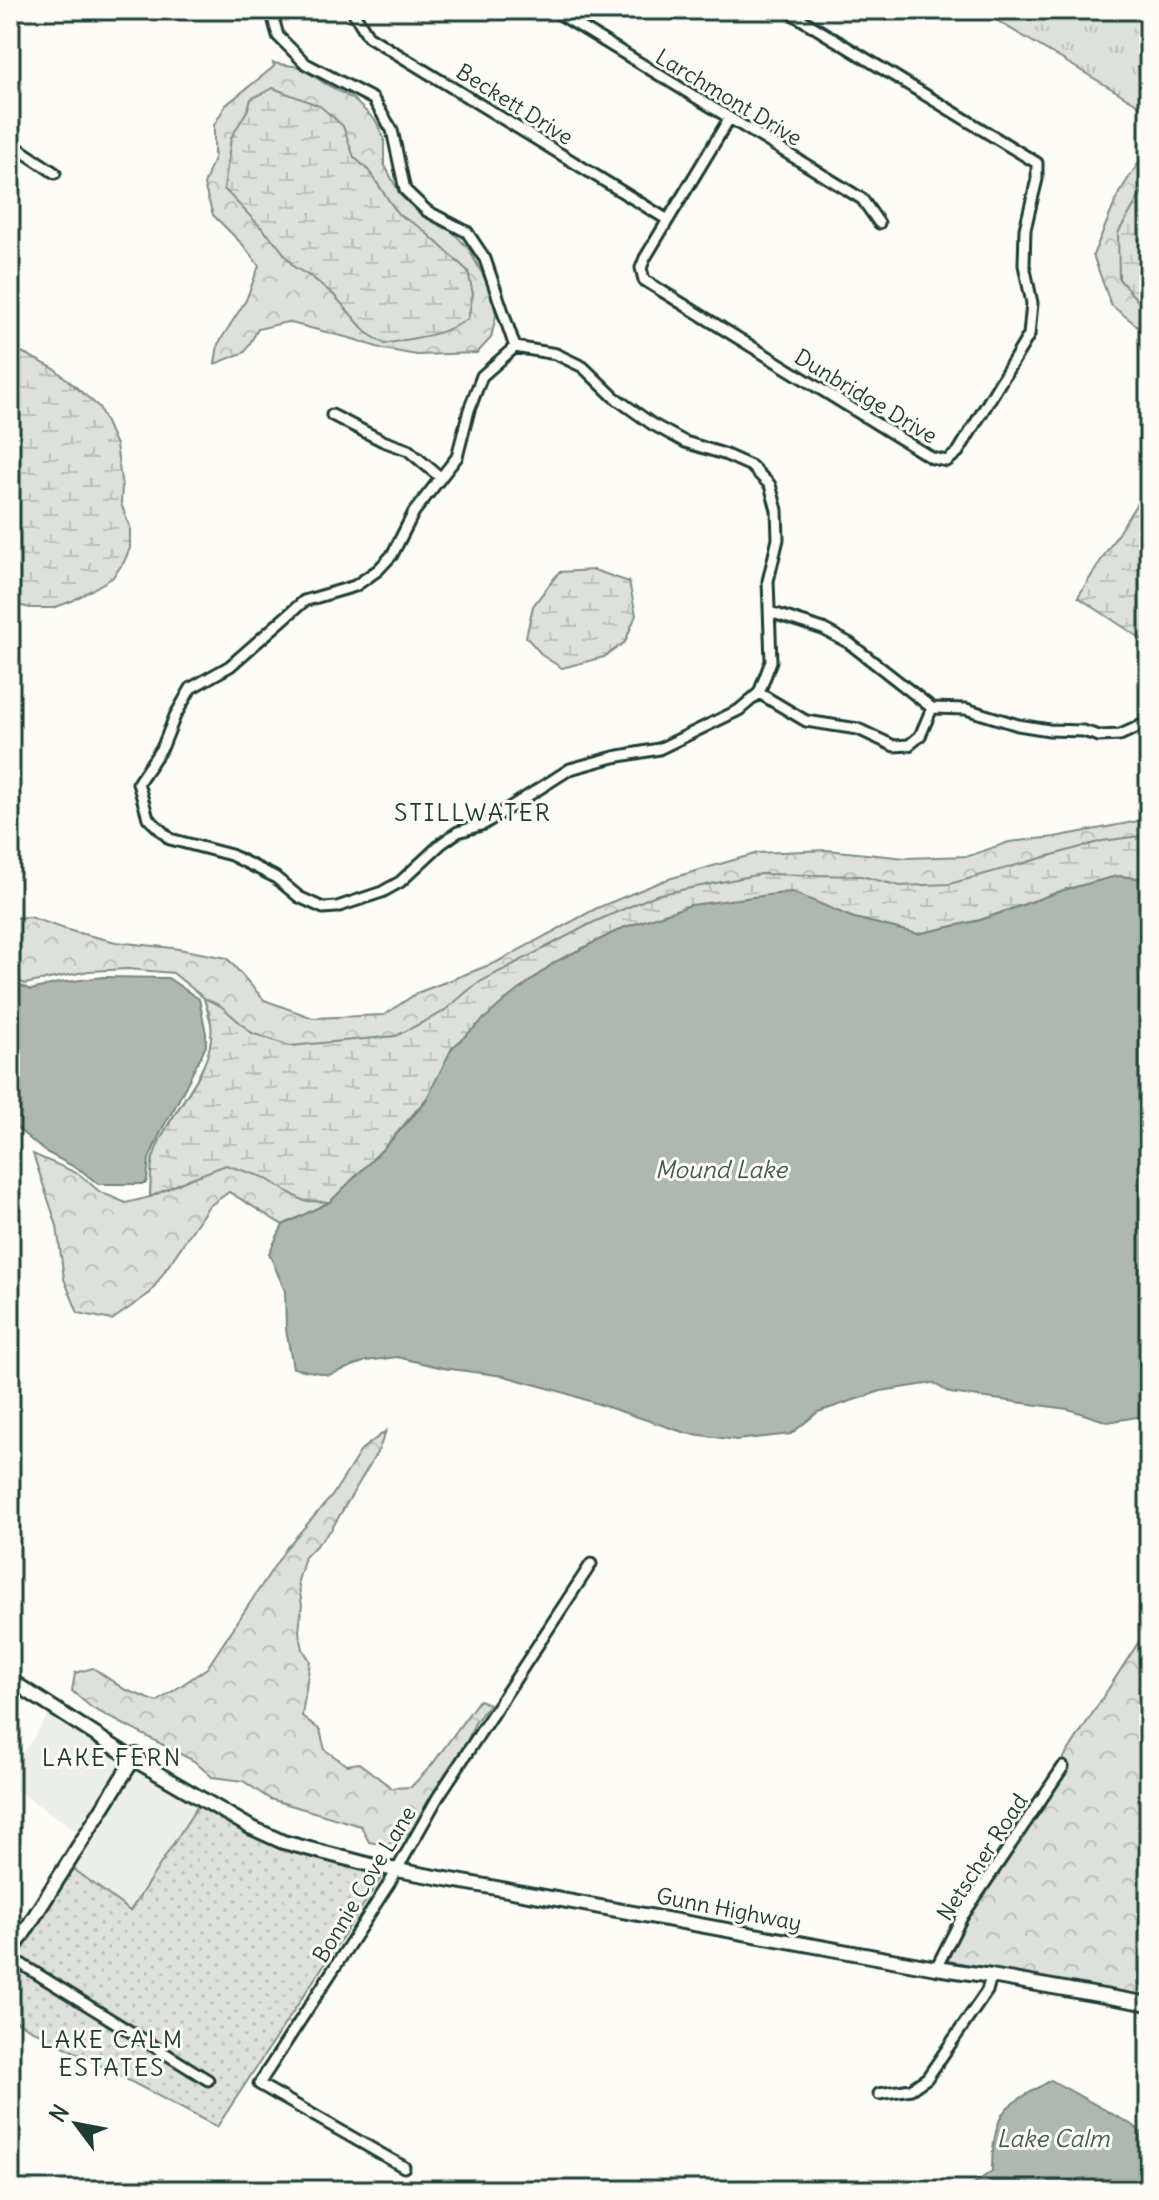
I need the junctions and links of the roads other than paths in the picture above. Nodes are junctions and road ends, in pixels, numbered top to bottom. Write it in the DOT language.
graph roads {
  1 [pos="271,10"];
  2 [pos="352,10"];
  3 [pos="553,10"];
  4 [pos="786,10"];
  5 [pos="729,119"];
  6 [pos="10,143"];
  7 [pos="55,173"];
  8 [pos="668,220"];
  9 [pos="879,223"];
  10 [pos="515,347"];
  11 [pos="332,415"];
  12 [pos="440,477"];
  13 [pos="770,612"];
  14 [pos="759,693"];
  15 [pos="932,708"];
  16 [pos="1149,722"];
  17 [pos="591,1564"];
  18 [pos="10,1680"];
  19 [pos="135,1756"];
  20 [pos="1063,1767"];
  21 [pos="398,1870"];
  22 [pos="10,1956"];
  23 [pos="936,1968"];
  24 [pos="991,1976"];
  25 [pos="1149,2004"];
  26 [pos="208,2080"];
  27 [pos="879,2094"];
  28 [pos="404,2167"];
  1 -- 10 [label="street"];
  2 -- 8 [label="street, Beckett Drive"];
  3 -- 5 [label="street, Larchmont Drive"];
  4 -- 8 [label="street, Dunbridge Drive"];
  5 -- 8 [label="street, Dunbridge Drive"];
  5 -- 9 [label="street, Larchmont Drive"];
  6 -- 7 [label="street"];
  10 -- 12 [label="street"];
  10 -- 13 [label="street"];
  11 -- 12 [label="street"];
  12 -- 14 [label="street"];
  13 -- 14 [label="street"];
  13 -- 15 [label="street"];
  14 -- 15 [label="street"];
  15 -- 16 [label="street"];
  17 -- 21 [label="street, Bonnie Cove Lane"];
  18 -- 19 [label="main road, Gunn Highway"];
  19 -- 21 [label="main road, Gunn Highway"];
  19 -- 22 [label="main road"];
  20 -- 23 [label="street, Netscher Road"];
  21 -- 23 [label="main road, Gunn Highway"];
  21 -- 28 [label="street, Bonnie Cove Lane"];
  22 -- 26 [label="street"];
  23 -- 24 [label="main road, Gunn Highway"];
  24 -- 25 [label="main road, Gunn Highway"];
  24 -- 27 [label="street"];
}
